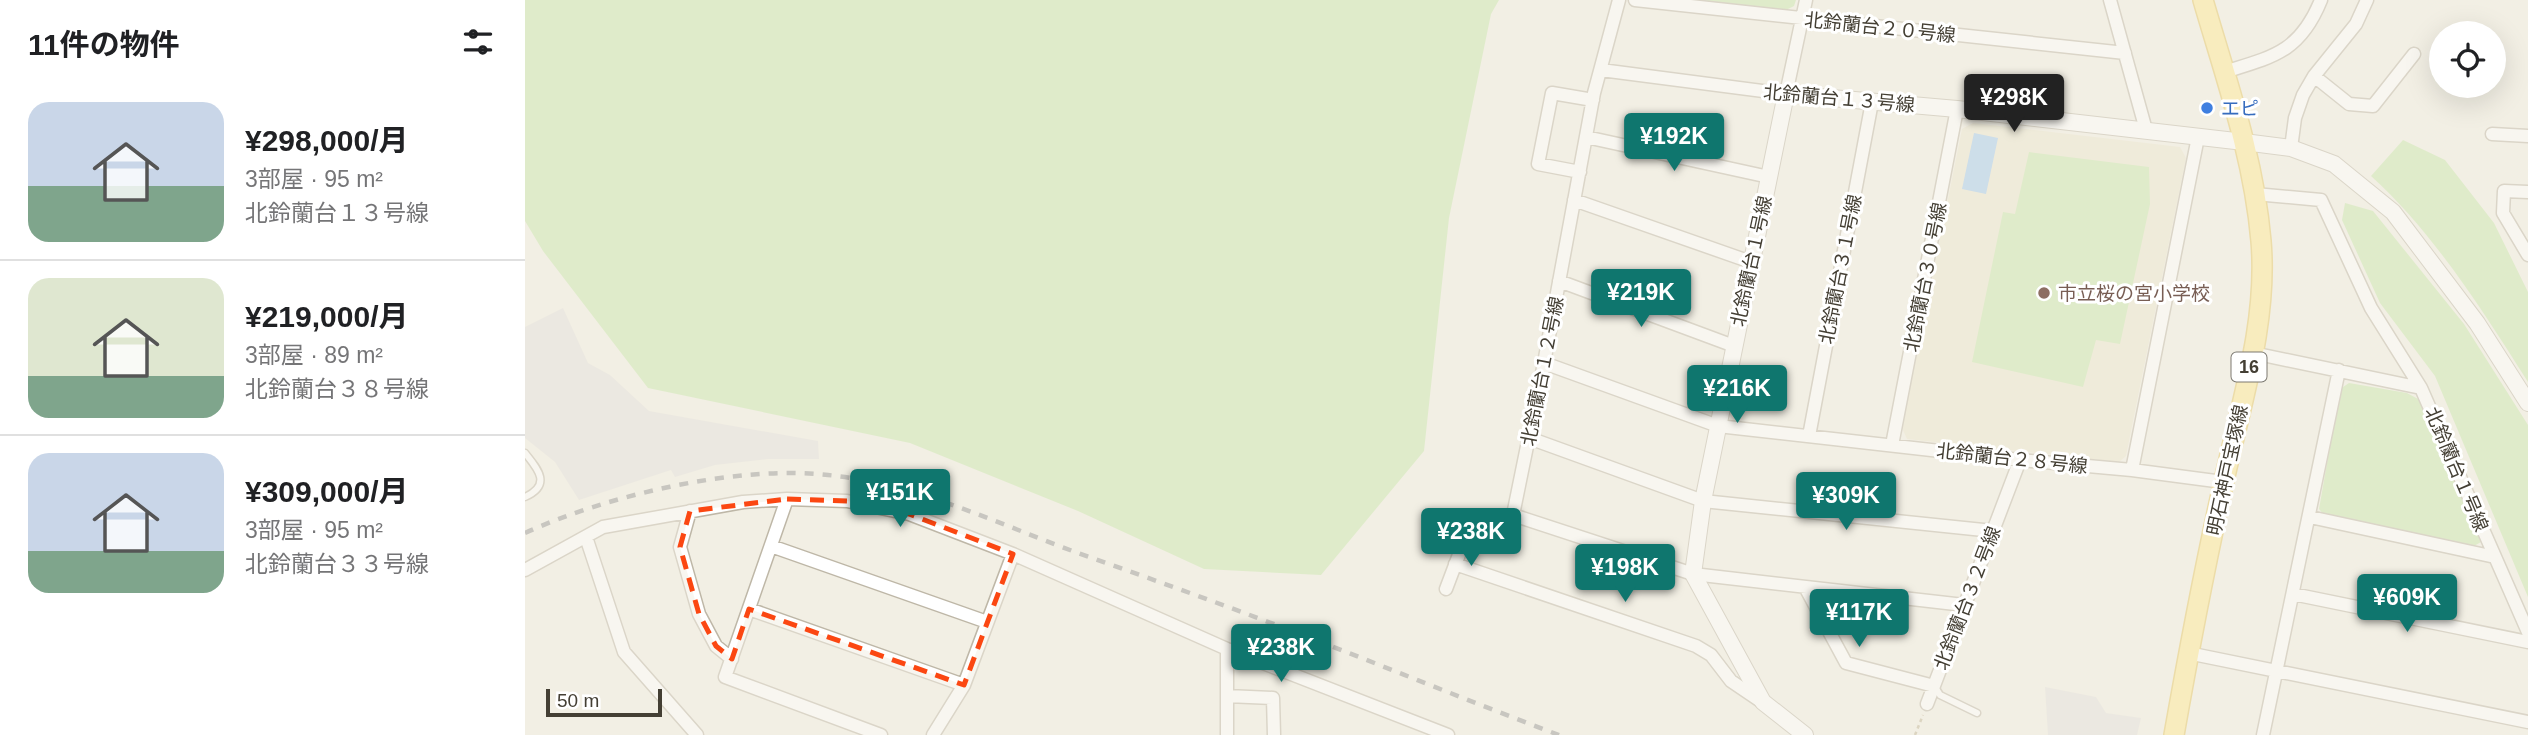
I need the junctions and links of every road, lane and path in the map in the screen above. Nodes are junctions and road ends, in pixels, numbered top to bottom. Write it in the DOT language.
graph roads {
  1 [pos="1619,0"];
  2 [pos="1635,0"];
  3 [pos="1806,0"];
  4 [pos="2110,0"];
  5 [pos="2203,0"];
  6 [pos="2321,0"];
  7 [pos="2368,0"];
  8 [pos="1802,19"];
  9 [pos="2125,53"];
  10 [pos="2414,54"];
  11 [pos="1601,70"];
  12 [pos="2224,72"];
  13 [pos="2313,76"];
  14 [pos="1786,94"];
  15 [pos="1593,100"];
  16 [pos="1872,102"];
  17 [pos="1957,109"];
  18 [pos="2146,130"];
  19 [pos="2491,134"];
  20 [pos="2528,136"];
  21 [pos="1586,137"];
  22 [pos="2198,137"];
  23 [pos="2244,142"];
  24 [pos="2291,148"];
  25 [pos="1580,172"];
  26 [pos="1769,177"];
  27 [pos="2528,192"];
  28 [pos="2255,194"];
  29 [pos="1574,200"];
  30 [pos="2528,255"];
  31 [pos="1751,262"];
  32 [pos="1559,281"];
  33 [pos="1734,346"];
  34 [pos="2253,353"];
  35 [pos="1544,363"];
  36 [pos="2339,370"];
  37 [pos="2421,388"];
  38 [pos="2528,403"];
  39 [pos="1718,426"];
  40 [pos="1809,436"];
  41 [pos="1529,438"];
  42 [pos="1892,445"];
  43 [pos="525,453"];
  44 [pos="2019,460"];
  45 [pos="2132,470"];
  46 [pos="2223,482"];
  47 [pos="525,497"];
  48 [pos="787,499"];
  49 [pos="1703,501"];
  50 [pos="689,511"];
  51 [pos="1513,515"];
  52 [pos="2310,517"];
  53 [pos="1993,531"];
  54 [pos="1466,536"];
  55 [pos="586,537"];
  56 [pos="771,546"];
  57 [pos="1013,554"];
  58 [pos="2495,557"];
  59 [pos="1455,564"];
  60 [pos="525,570"];
  61 [pos="1693,574"];
  62 [pos="1805,587"];
  63 [pos="1446,589"];
  64 [pos="2293,594"];
  65 [pos="1964,605"];
  66 [pos="749,609"];
  67 [pos="988,622"];
  68 [pos="2528,632"];
  69 [pos="2528,642"];
  70 [pos="1227,649"];
  71 [pos="2189,653"];
  72 [pos="732,659"];
  73 [pos="2276,670"];
  74 [pos="964,685"];
  75 [pos="1934,686"];
  76 [pos="1227,696"];
  77 [pos="1762,702"];
  78 [pos="1927,704"];
  79 [pos="1977,713"];
  80 [pos="2528,722"];
  81 [pos="697,735"];
  82 [pos="881,735"];
  83 [pos="933,735"];
  84 [pos="1227,735"];
  85 [pos="1274,735"];
  86 [pos="1448,735"];
  87 [pos="1805,735"];
  88 [pos="1915,735"];
  89 [pos="2173,735"];
  90 [pos="2263,735"];
  1 -- 11 [label="street, 北鈴蘭台１２号線"];
  2 -- 8 [label="street, 北鈴蘭台２０号線"];
  3 -- 8 [label="street, 北鈴蘭台１号線"];
  4 -- 9 [label="street"];
  5 -- 12 [label="main road, 明石神戸宝塚線 / 16"];
  6 -- 12 [label="street"];
  7 -- 13 [label="street"];
  8 -- 9 [label="street, 北鈴蘭台２０号線"];
  8 -- 14 [label="street, 北鈴蘭台１号線"];
  9 -- 18 [label="street"];
  10 -- 13 [label="street"];
  11 -- 14 [label="street, 北鈴蘭台１３号線"];
  11 -- 15 [label="street, 北鈴蘭台１２号線"];
  12 -- 23 [label="main road, 明石神戸宝塚線 / 16"];
  13 -- 24 [label="street"];
  14 -- 16 [label="street, 北鈴蘭台１３号線"];
  14 -- 26 [label="street, 北鈴蘭台１号線"];
  15 -- 21 [label="street, 北鈴蘭台１２号線"];
  15 -- 25 [label="street"];
  16 -- 17 [label="street, 北鈴蘭台１３号線"];
  16 -- 40 [label="street, 北鈴蘭台３１号線"];
  17 -- 18 [label="street, 北鈴蘭台１３号線"];
  17 -- 42 [label="street, 北鈴蘭台３０号線"];
  18 -- 22 [label="street, 北鈴蘭台１３号線"];
  19 -- 20 [label="street"];
  21 -- 25 [label="street, 北鈴蘭台１２号線"];
  21 -- 26 [label="street"];
  22 -- 23 [label="street, 北鈴蘭台１３号線"];
  22 -- 45 [label="street"];
  23 -- 24 [label="street, 北鈴蘭台１３号線"];
  23 -- 28 [label="main road, 明石神戸宝塚線 / 16"];
  24 -- 38 [label="street, 北鈴蘭台１３号線"];
  25 -- 29 [label="street, 北鈴蘭台１２号線"];
  26 -- 31 [label="street, 北鈴蘭台１号線"];
  27 -- 30 [label="street"];
  28 -- 34 [label="main road, 明石神戸宝塚線 / 16"];
  28 -- 37 [label="street"];
  29 -- 31 [label="street"];
  29 -- 32 [label="street, 北鈴蘭台１２号線"];
  31 -- 33 [label="street, 北鈴蘭台１号線"];
  32 -- 33 [label="street"];
  32 -- 35 [label="street, 北鈴蘭台１２号線"];
  33 -- 39 [label="street, 北鈴蘭台１号線"];
  34 -- 36 [label="street, 北鈴蘭台１号線"];
  34 -- 46 [label="main road, 明石神戸宝塚線 / 16"];
  35 -- 39 [label="street, 北鈴蘭台２８号線"];
  35 -- 41 [label="street, 北鈴蘭台１２号線"];
  36 -- 37 [label="street, 北鈴蘭台１号線"];
  36 -- 52 [label="street"];
  37 -- 58 [label="street, 北鈴蘭台１号線"];
  39 -- 40 [label="street, 北鈴蘭台２８号線"];
  39 -- 49 [label="street, 北鈴蘭台１号線"];
  40 -- 42 [label="street, 北鈴蘭台２８号線"];
  41 -- 49 [label="street"];
  41 -- 51 [label="street, 北鈴蘭台１２号線"];
  42 -- 44 [label="street, 北鈴蘭台２８号線"];
  43 -- 47 [label="lane"];
  44 -- 45 [label="street, 北鈴蘭台２８号線"];
  44 -- 53 [label="street, 北鈴蘭台３２号線"];
  45 -- 46 [label="street, 北鈴蘭台２８号線"];
  46 -- 71 [label="main road, 明石神戸宝塚線 / 16"];
  48 -- 50 [label="street"];
  48 -- 56 [label="street"];
  48 -- 57 [label="street"];
  49 -- 53 [label="street"];
  49 -- 61 [label="street, 北鈴蘭台１号線"];
  50 -- 55 [label="street"];
  50 -- 72 [label="street"];
  51 -- 54 [label="path"];
  51 -- 61 [label="street"];
  52 -- 58 [label="street"];
  52 -- 64 [label="street"];
  53 -- 65 [label="street, 北鈴蘭台３２号線"];
  54 -- 59 [label="street"];
  55 -- 60 [label="street"];
  55 -- 81 [label="street"];
  56 -- 66 [label="street"];
  56 -- 67 [label="street"];
  57 -- 67 [label="street"];
  57 -- 70 [label="street"];
  58 -- 68 [label="street, 北鈴蘭台１号線"];
  59 -- 63 [label="street"];
  59 -- 77 [label="street"];
  61 -- 62 [label="street"];
  61 -- 77 [label="street"];
  62 -- 65 [label="street"];
  62 -- 75 [label="street"];
  64 -- 69 [label="street"];
  64 -- 73 [label="street"];
  65 -- 75 [label="street, 北鈴蘭台３２号線"];
  66 -- 72 [label="street"];
  66 -- 74 [label="street"];
  67 -- 74 [label="street"];
  70 -- 76 [label="street"];
  70 -- 86 [label="street"];
  71 -- 73 [label="street"];
  71 -- 89 [label="main road, 明石神戸宝塚線 / 16"];
  72 -- 82 [label="street"];
  73 -- 80 [label="street"];
  73 -- 90 [label="street"];
  74 -- 83 [label="street"];
  75 -- 78 [label="street, 北鈴蘭台３２号線"];
  75 -- 79 [label="lane"];
  76 -- 84 [label="street"];
  76 -- 85 [label="street"];
  77 -- 87 [label="street"];
  78 -- 88 [label="path"];
}
